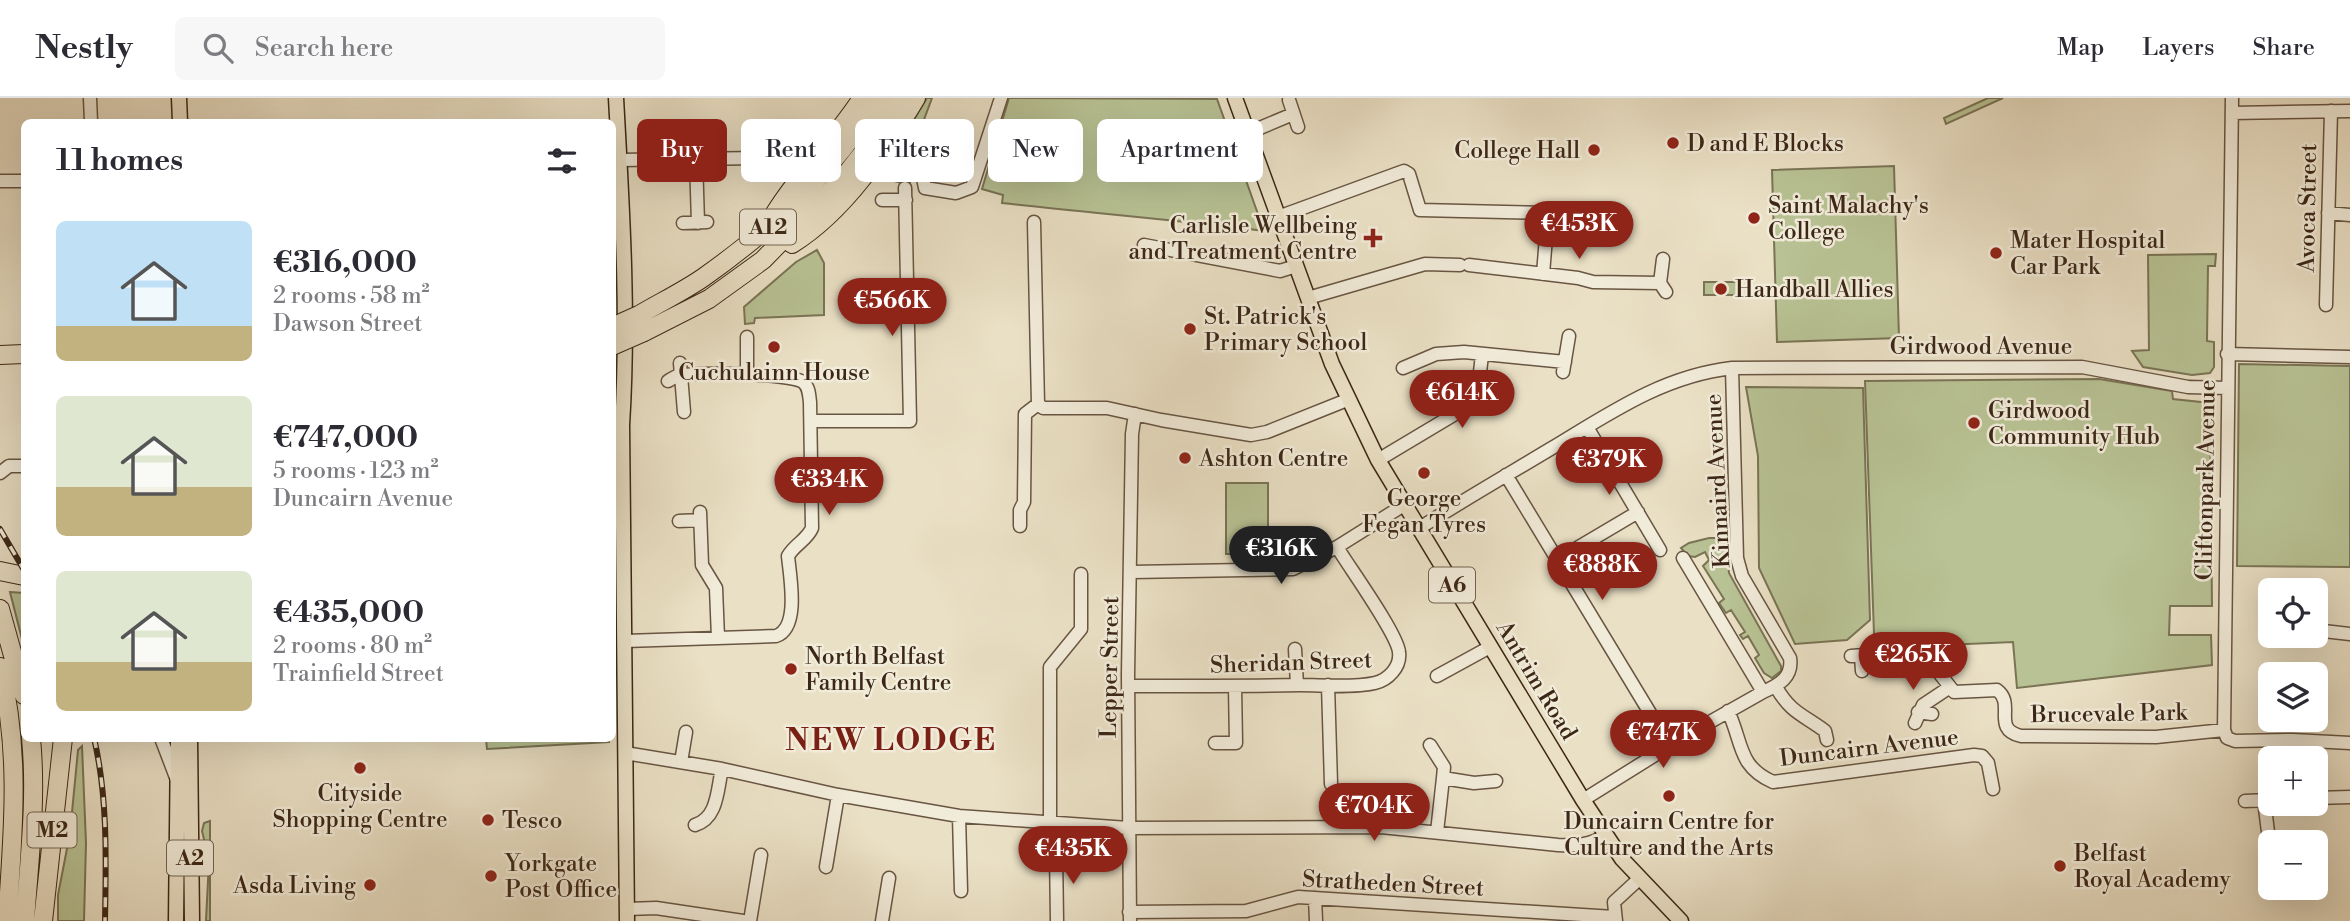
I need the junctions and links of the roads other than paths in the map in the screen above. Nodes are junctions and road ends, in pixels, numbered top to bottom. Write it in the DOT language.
graph roads {
  1 [pos="90,98"];
  2 [pos="179,98"];
  3 [pos="616,98"];
  4 [pos="862,98"];
  5 [pos="878,98"];
  6 [pos="899,98"];
  7 [pos="916,98"];
  8 [pos="1001,98"];
  9 [pos="1235,98"];
  10 [pos="2232,98"];
  11 [pos="1289,100"];
  12 [pos="2290,104"];
  13 [pos="2331,111"];
  14 [pos="2350,111"];
  15 [pos="2232,113"];
  16 [pos="1293,114"];
  17 [pos="91,119"];
  18 [pos="180,119"];
  19 [pos="1243,119"];
  20 [pos="1263,127"];
  21 [pos="1298,127"];
  22 [pos="620,160"];
  23 [pos="637,160"];
  24 [pos="1263,175"];
  25 [pos="0,181"];
  26 [pos="21,181"];
  27 [pos="974,181"];
  28 [pos="699,182"];
  29 [pos="924,182"];
  30 [pos="974,182"];
  31 [pos="882,200"];
  32 [pos="2328,213"];
  33 [pos="2350,215"];
  34 [pos="1278,217"];
  35 [pos="1034,222"];
  36 [pos="683,223"];
  37 [pos="764,231"];
  38 [pos="1144,245"];
  39 [pos="1663,259"];
  40 [pos="763,260"];
  41 [pos="1296,266"];
  42 [pos="1543,274"];
  43 [pos="618,295"];
  44 [pos="1308,298"];
  45 [pos="2326,305"];
  46 [pos="641,323"];
  47 [pos="616,326"];
  48 [pos="1569,336"];
  49 [pos="747,337"];
  50 [pos="616,343"];
  51 [pos="21,354"];
  52 [pos="2227,354"];
  53 [pos="0,355"];
  54 [pos="1482,355"];
  55 [pos="2350,357"];
  56 [pos="1403,368"];
  57 [pos="1732,368"];
  58 [pos="681,370"];
  59 [pos="747,374"];
  60 [pos="668,382"];
  61 [pos="2227,388"];
  62 [pos="1348,400"];
  63 [pos="1038,404"];
  64 [pos="684,412"];
  65 [pos="1135,414"];
  66 [pos="811,421"];
  67 [pos="1587,427"];
  68 [pos="1378,460"];
  69 [pos="21,466"];
  70 [pos="0,473"];
  71 [pos="1506,475"];
  72 [pos="1404,505"];
  73 [pos="1638,512"];
  74 [pos="679,521"];
  75 [pos="1020,526"];
  76 [pos="1418,530"];
  77 [pos="1337,547"];
  78 [pos="1660,550"];
  79 [pos="1683,558"];
  80 [pos="1558,560"];
  81 [pos="0,571"];
  82 [pos="1132,572"];
  83 [pos="1081,574"];
  84 [pos="21,575"];
  85 [pos="619,601"];
  86 [pos="3,617"];
  87 [pos="2328,632"];
  88 [pos="2350,634"];
  89 [pos="718,638"];
  90 [pos="625,641"];
  91 [pos="1490,647"];
  92 [pos="1295,649"];
  93 [pos="0,667"];
  94 [pos="1862,671"];
  95 [pos="1437,676"];
  96 [pos="21,684"];
  97 [pos="1128,685"];
  98 [pos="1297,685"];
  99 [pos="1328,685"];
  100 [pos="1235,687"];
  101 [pos="1776,687"];
  102 [pos="1950,687"];
  103 [pos="1763,691"];
  104 [pos="1728,712"];
  105 [pos="1932,714"];
  106 [pos="2224,730"];
  107 [pos="686,732"];
  108 [pos="1827,740"];
  109 [pos="31,742"];
  110 [pos="63,742"];
  111 [pos="163,742"];
  112 [pos="178,742"];
  113 [pos="190,742"];
  114 [pos="1215,743"];
  115 [pos="2350,743"];
  116 [pos="1430,745"];
  117 [pos="1670,746"];
  118 [pos="625,753"];
  119 [pos="681,762"];
  120 [pos="722,769"];
  121 [pos="1443,778"];
  122 [pos="1496,781"];
  123 [pos="178,783"];
  124 [pos="1331,783"];
  125 [pos="1993,789"];
  126 [pos="838,795"];
  127 [pos="2350,797"];
  128 [pos="2328,798"];
  129 [pos="1583,800"];
  130 [pos="2258,800"];
  131 [pos="2245,801"];
  132 [pos="959,816"];
  133 [pos="1050,824"];
  134 [pos="695,825"];
  135 [pos="1128,828"];
  136 [pos="1437,832"];
  137 [pos="1606,835"];
  138 [pos="1056,852"];
  139 [pos="761,855"];
  140 [pos="826,867"];
  141 [pos="889,878"];
  142 [pos="1639,879"];
  143 [pos="961,891"];
  144 [pos="1315,898"];
  145 [pos="627,915"];
  146 [pos="1129,916"];
  147 [pos="1224,916"];
  148 [pos="683,917"];
  149 [pos="1615,919"];
  150 [pos="7,921"];
  151 [pos="25,921"];
  152 [pos="43,921"];
  153 [pos="176,921"];
  154 [pos="191,921"];
  155 [pos="743,921"];
  156 [pos="750,921"];
  157 [pos="882,921"];
  158 [pos="1057,921"];
  159 [pos="1316,921"];
  160 [pos="1681,921"];
  1 -- 17 [label="street"];
  2 -- 18 [label="main road"];
  3 -- 22 [label="main road"];
  4 -- 37 [label="highway"];
  5 -- 37 [label="highway, A12"];
  6 -- 40 [label="highway, A12"];
  7 -- 40 [label="highway"];
  8 -- 27 [label="street"];
  9 -- 19 [label="main road, Antrim Road / A6"];
  10 -- 15 [label="street, Cliftonpark Avenue"];
  11 -- 16 [label="street"];
  12 -- 13 [label="street"];
  12 -- 15 [label="street"];
  13 -- 14 [label="street"];
  13 -- 32 [label="street, Avoca Street"];
  15 -- 52 [label="street, Cliftonpark Avenue"];
  16 -- 20 [label="street"];
  16 -- 21 [label="street"];
  22 -- 23 [label="street"];
  22 -- 43 [label="main road"];
  24 -- 34 [label="main road, Antrim Road / A6"];
  25 -- 26 [label="street"];
  28 -- 36 [label="street"];
  29 -- 30 [label="street"];
  31 -- 66 [label="street"];
  32 -- 33 [label="street"];
  32 -- 45 [label="street, Avoca Street"];
  34 -- 41 [label="main road, Antrim Road / A6"];
  34 -- 42 [label="street"];
  35 -- 63 [label="street"];
  37 -- 46 [label="highway, A12"];
  38 -- 41 [label="street"];
  39 -- 42 [label="street"];
  40 -- 46 [label="highway, A12"];
  41 -- 44 [label="main road, Antrim Road / A6"];
  42 -- 44 [label="street"];
  43 -- 85 [label="main road"];
  44 -- 62 [label="main road, Antrim Road / A6"];
  46 -- 47 [label="highway, A12, bridge"];
  46 -- 50 [label="highway, A12, bridge"];
  48 -- 54 [label="street"];
  49 -- 59 [label="street"];
  51 -- 53 [label="highway"];
  52 -- 55 [label="street"];
  52 -- 61 [label="street, Cliftonpark Avenue"];
  54 -- 56 [label="street"];
  54 -- 68 [label="street"];
  57 -- 61 [label="street, Girdwood Avenue"];
  57 -- 67 [label="street, Girdwood Avenue"];
  57 -- 101 [label="street, Kinnaird Avenue"];
  58 -- 59 [label="street"];
  58 -- 60 [label="street"];
  58 -- 64 [label="street"];
  59 -- 66 [label="street"];
  61 -- 106 [label="street, Cliftonpark Avenue"];
  62 -- 65 [label="street"];
  62 -- 68 [label="main road, Antrim Road / A6"];
  63 -- 65 [label="street"];
  63 -- 75 [label="street"];
  65 -- 82 [label="street, Lepper Street"];
  66 -- 89 [label="street"];
  67 -- 71 [label="street, Girdwood Avenue"];
  67 -- 73 [label="street"];
  68 -- 72 [label="main road, Antrim Road / A6"];
  69 -- 70 [label="street"];
  71 -- 76 [label="street, Girdwood Avenue"];
  71 -- 80 [label="street"];
  72 -- 76 [label="main road, Antrim Road / A6"];
  72 -- 77 [label="street"];
  73 -- 78 [label="street"];
  73 -- 80 [label="street"];
  74 -- 89 [label="street"];
  76 -- 91 [label="main road, Antrim Road / A6"];
  77 -- 82 [label="street"];
  77 -- 99 [label="street, Sheridan Street"];
  79 -- 103 [label="street"];
  80 -- 117 [label="street"];
  81 -- 84 [label="highway"];
  82 -- 97 [label="street, Lepper Street"];
  83 -- 133 [label="street"];
  85 -- 90 [label="main road"];
  86 -- 96 [label="highway"];
  87 -- 88 [label="street"];
  89 -- 90 [label="street"];
  90 -- 118 [label="main road"];
  91 -- 95 [label="street"];
  91 -- 129 [label="main road, Antrim Road / A6"];
  92 -- 98 [label="street"];
  93 -- 150 [label="highway"];
  94 -- 102 [label="street"];
  97 -- 100 [label="street, Sheridan Street"];
  97 -- 135 [label="street, Lepper Street"];
  98 -- 99 [label="street, Sheridan Street"];
  98 -- 100 [label="street, Sheridan Street"];
  99 -- 124 [label="street"];
  100 -- 114 [label="street"];
  101 -- 103 [label="street"];
  101 -- 108 [label="street"];
  102 -- 105 [label="street"];
  102 -- 106 [label="street, Brucevale Park"];
  103 -- 104 [label="street"];
  104 -- 117 [label="street"];
  104 -- 125 [label="street, Duncairn Avenue"];
  106 -- 115 [label="street"];
  107 -- 119 [label="street"];
  109 -- 151 [label="highway"];
  110 -- 152 [label="highway, M2"];
  111 -- 123 [label="street"];
  112 -- 123 [label="main road, A2"];
  113 -- 154 [label="main road, A2"];
  116 -- 121 [label="street"];
  117 -- 129 [label="street"];
  118 -- 119 [label="street"];
  118 -- 145 [label="main road"];
  119 -- 120 [label="street"];
  120 -- 126 [label="street"];
  120 -- 134 [label="street"];
  121 -- 122 [label="street"];
  121 -- 136 [label="street"];
  123 -- 153 [label="main road, A2"];
  126 -- 132 [label="street"];
  126 -- 140 [label="street"];
  127 -- 128 [label="street"];
  129 -- 137 [label="main road, Antrim Road / A6"];
  130 -- 131 [label="street"];
  132 -- 133 [label="street"];
  132 -- 143 [label="street"];
  133 -- 135 [label="street"];
  135 -- 136 [label="street"];
  135 -- 146 [label="street, Lepper Street"];
  136 -- 137 [label="street"];
  137 -- 142 [label="main road, Antrim Road / A6"];
  138 -- 158 [label="street"];
  139 -- 156 [label="street"];
  141 -- 157 [label="street"];
  142 -- 149 [label="street"];
  142 -- 160 [label="main road, Antrim Road / A6"];
  144 -- 147 [label="street, Stratheden Street"];
  144 -- 149 [label="street, Stratheden Street"];
  144 -- 159 [label="street"];
  145 -- 148 [label="street"];
  146 -- 147 [label="street, Stratheden Street"];
  148 -- 155 [label="street"];
}
